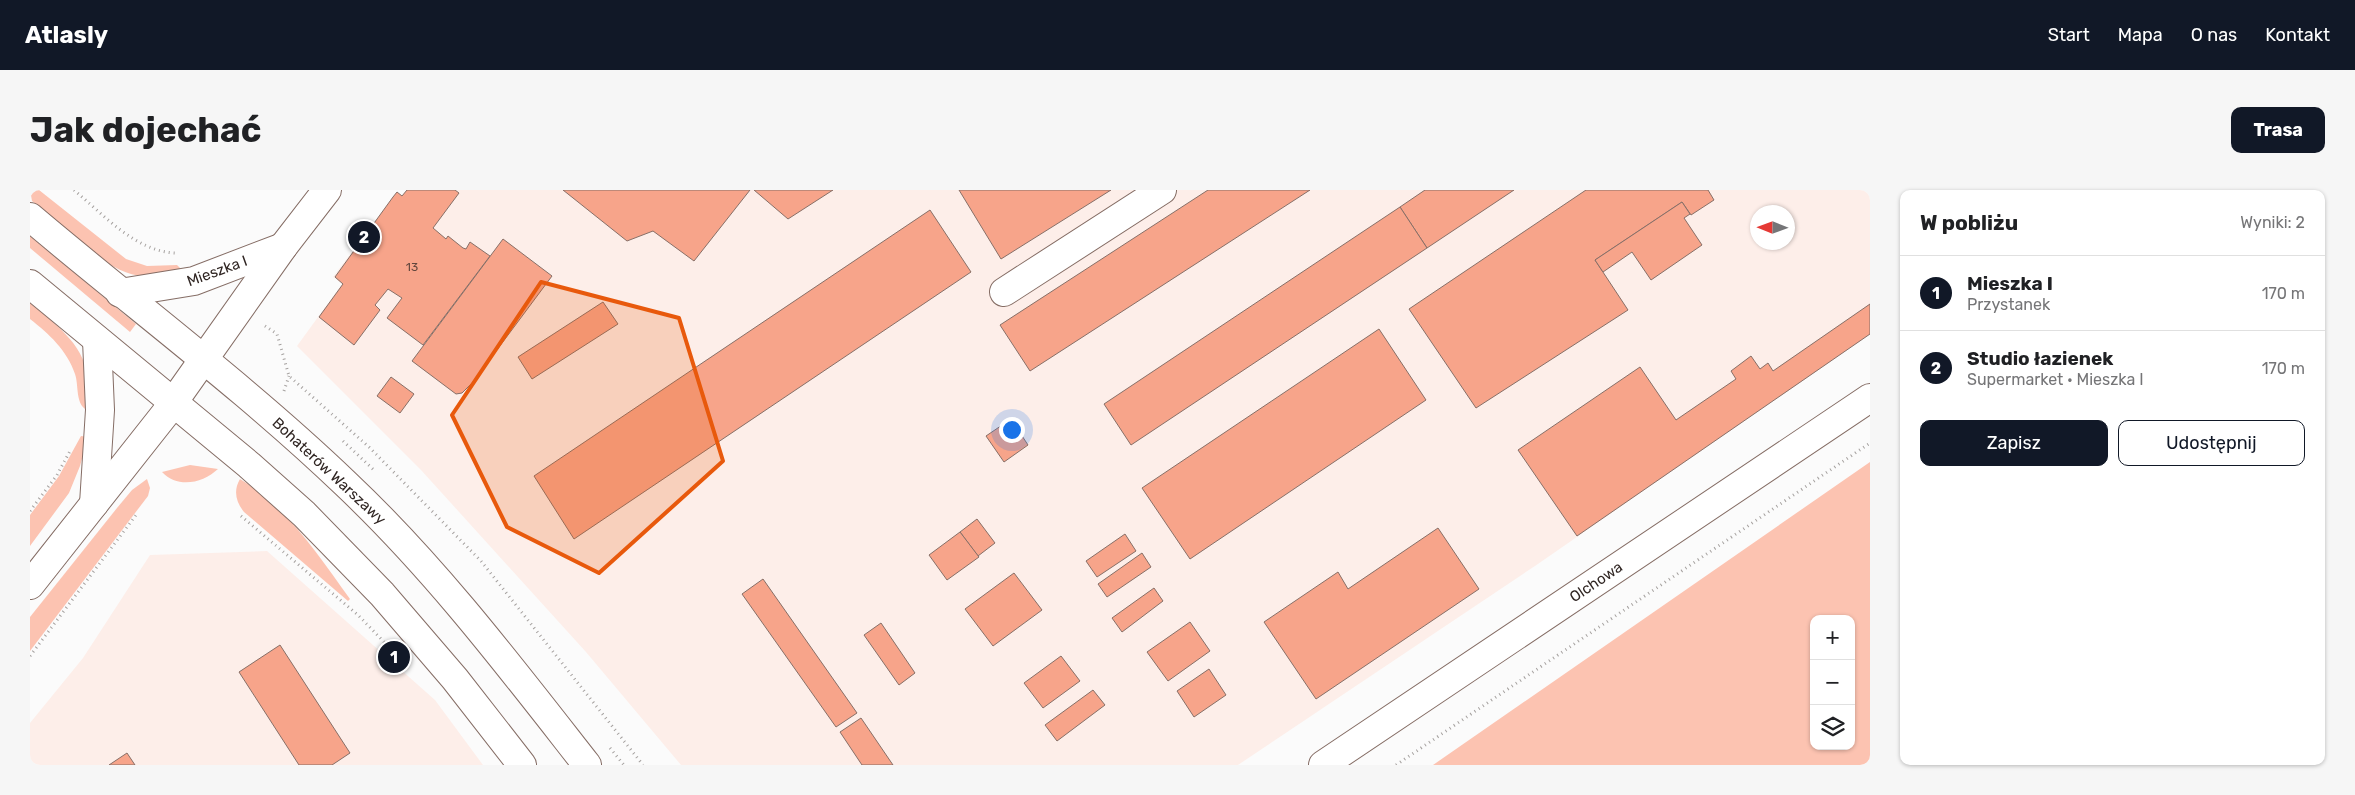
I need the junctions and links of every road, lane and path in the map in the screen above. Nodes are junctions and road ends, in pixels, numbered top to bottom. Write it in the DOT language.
graph roads {
  1 [pos="74,190"];
  2 [pos="327,190"];
  3 [pos="1162,190"];
  4 [pos="30,218"];
  5 [pos="283,247"];
  6 [pos="175,253"];
  7 [pos="30,284"];
  8 [pos="120,292"];
  9 [pos="1004,292"];
  10 [pos="265,326"];
  11 [pos="97,340"];
  12 [pos="203,361"];
  13 [pos="290,376"];
  14 [pos="284,391"];
  15 [pos="1870,398"];
  16 [pos="173,403"];
  17 [pos="74,443"];
  18 [pos="1870,443"];
  19 [pos="94,504"];
  20 [pos="30,511"];
  21 [pos="136,515"];
  22 [pos="241,516"];
  23 [pos="30,585"];
  24 [pos="388,646"];
  25 [pos="30,656"];
  26 [pos="522,765"];
  27 [pos="587,765"];
  28 [pos="643,765"];
  29 [pos="1323,765"];
  30 [pos="1396,765"];
  1 -- 6 [label="path"];
  2 -- 5 [label="street, Mieszka I"];
  3 -- 9 [label="street"];
  4 -- 8 [label="street, Bohaterów Warszawy"];
  5 -- 8 [label="street, Mieszka I"];
  5 -- 12 [label="street, Mieszka I"];
  7 -- 11 [label="street"];
  8 -- 12 [label="street, Bohaterów Warszawy"];
  10 -- 13 [label="path"];
  11 -- 16 [label="street"];
  11 -- 19 [label="street"];
  12 -- 16 [label="street, Mieszka I"];
  12 -- 27 [label="street, Bohaterów Warszawy"];
  13 -- 14 [label="path"];
  13 -- 28 [label="path"];
  15 -- 29 [label="street, Olchowa"];
  16 -- 19 [label="street, Mieszka I"];
  16 -- 26 [label="street"];
  17 -- 20 [label="path"];
  18 -- 30 [label="path"];
  19 -- 23 [label="street, Mieszka I"];
  21 -- 25 [label="path"];
  22 -- 24 [label="path"];
}
